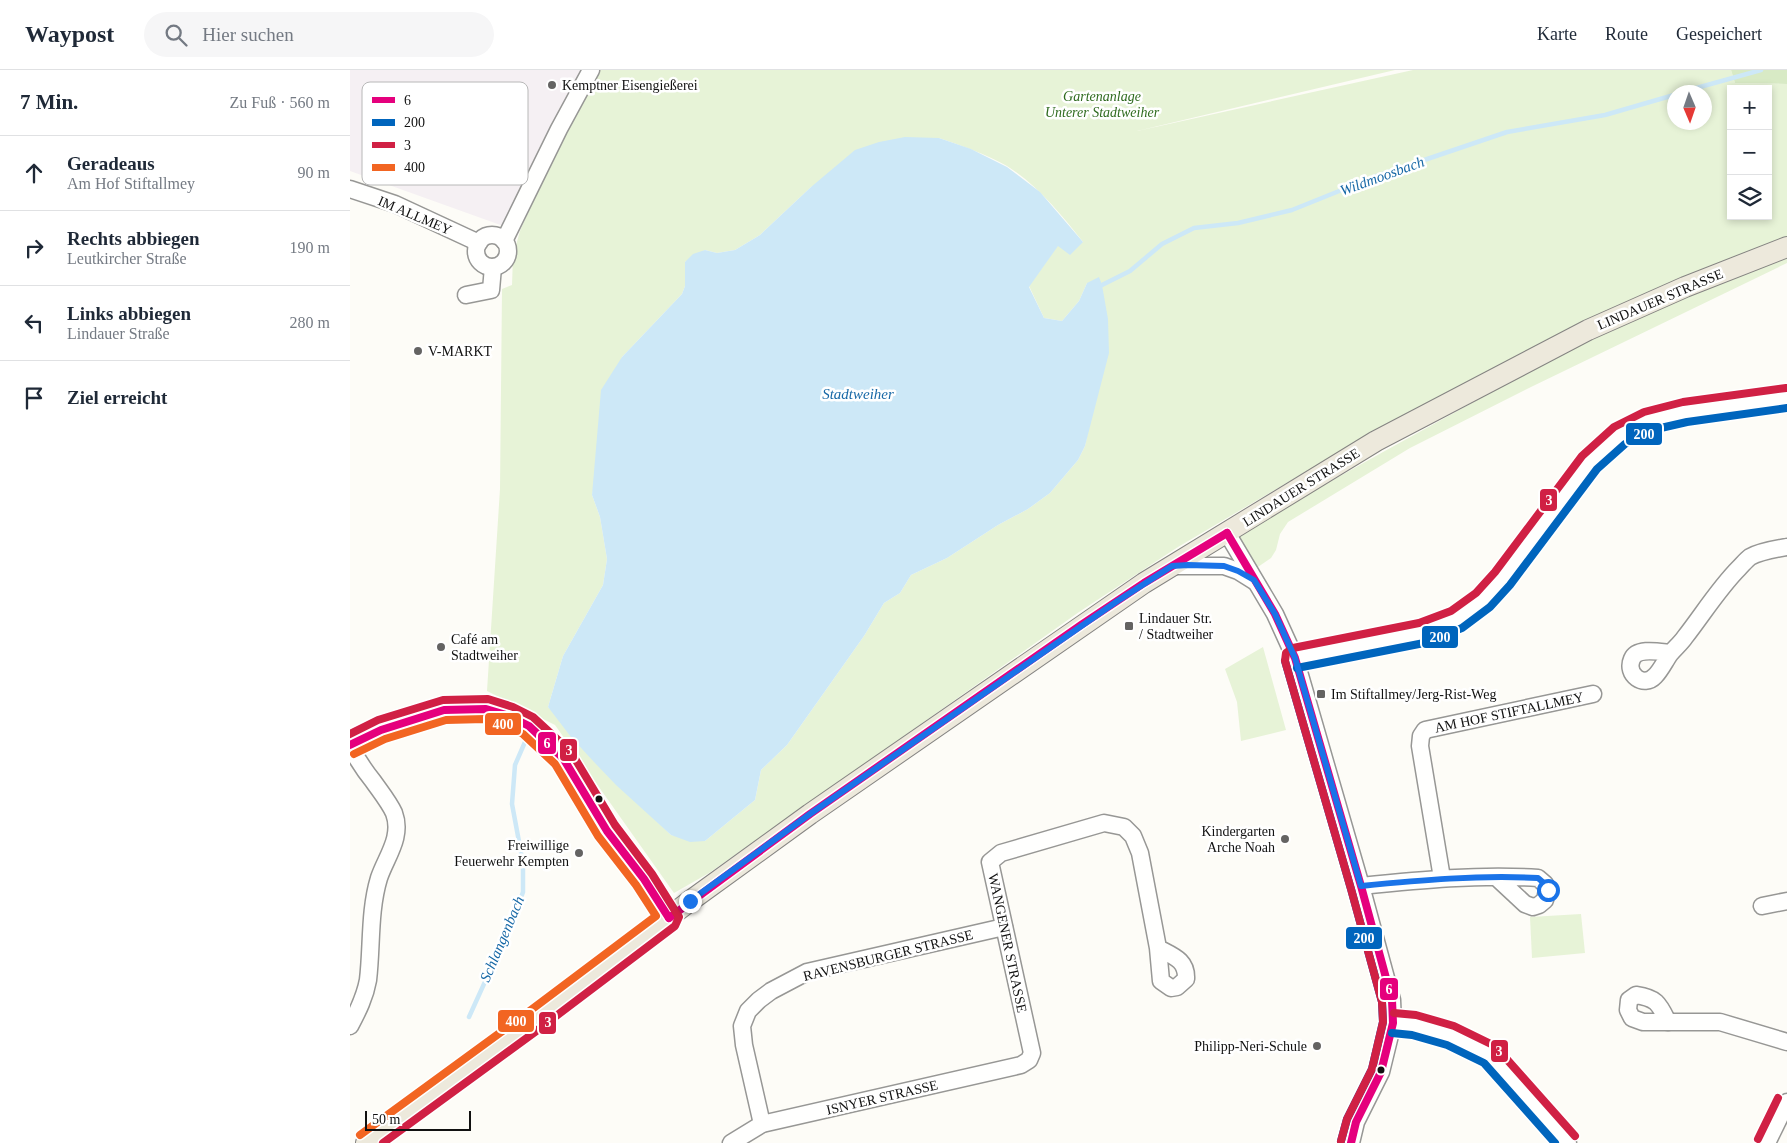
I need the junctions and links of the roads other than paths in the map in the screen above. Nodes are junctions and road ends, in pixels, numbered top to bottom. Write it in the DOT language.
graph roads {
  1 [pos="591,70"];
  2 [pos="350,188"];
  3 [pos="504,241"];
  4 [pos="479,243"];
  5 [pos="1787,247"];
  6 [pos="494,267"];
  7 [pos="466,295"];
  8 [pos="1787,398"];
  9 [pos="1227,533"];
  10 [pos="1787,547"];
  11 [pos="1172,566"];
  12 [pos="1254,580"];
  13 [pos="1671,653"];
  14 [pos="1295,658"];
  15 [pos="1593,694"];
  16 [pos="350,746"];
  17 [pos="1496,877"];
  18 [pos="1442,878"];
  19 [pos="1361,886"];
  20 [pos="1787,901"];
  21 [pos="1762,906"];
  22 [pos="669,918"];
  23 [pos="1004,927"];
  24 [pos="1158,948"];
  25 [pos="1668,1022"];
  26 [pos="1393,1023"];
  27 [pos="350,1026"];
  28 [pos="1787,1042"];
  29 [pos="1032,1053"];
  30 [pos="1787,1102"];
  31 [pos="762,1124"];
  32 [pos="366,1143"];
  33 [pos="731,1143"];
  34 [pos="1351,1143"];
  35 [pos="1568,1143"];
  36 [pos="1767,1143"];
  1 -- 3 [label="street"];
  2 -- 4 [label="street, IM ALLMEY"];
  3 -- 4 [label="street"];
  3 -- 6 [label="street"];
  4 -- 6 [label="street"];
  5 -- 9 [label="main road, LINDAUER STRASSE"];
  6 -- 7 [label="street"];
  8 -- 14 [label="street"];
  9 -- 11 [label="main road, LINDAUER STRASSE"];
  9 -- 12 [label="street"];
  10 -- 13 [label="street"];
  11 -- 12 [label="street"];
  11 -- 22 [label="main road, LINDAUER STRASSE"];
  12 -- 14 [label="street"];
  14 -- 19 [label="street"];
  15 -- 18 [label="street, AM HOF STIFTALLMEY"];
  16 -- 22 [label="street"];
  16 -- 27 [label="street"];
  17 -- 18 [label="street"];
  18 -- 19 [label="street"];
  19 -- 26 [label="street"];
  20 -- 21 [label="street"];
  22 -- 32 [label="main road, LINDAUER STRASSE"];
  23 -- 24 [label="street, WANGENER STRASSE"];
  23 -- 29 [label="street, WANGENER STRASSE"];
  23 -- 31 [label="street, RAVENSBURGER STRASSE"];
  25 -- 28 [label="street"];
  26 -- 34 [label="street"];
  26 -- 35 [label="street"];
  29 -- 31 [label="street, ISNYER STRASSE"];
  30 -- 36 [label="street"];
  31 -- 33 [label="street, ISNYER STRASSE"];
}
